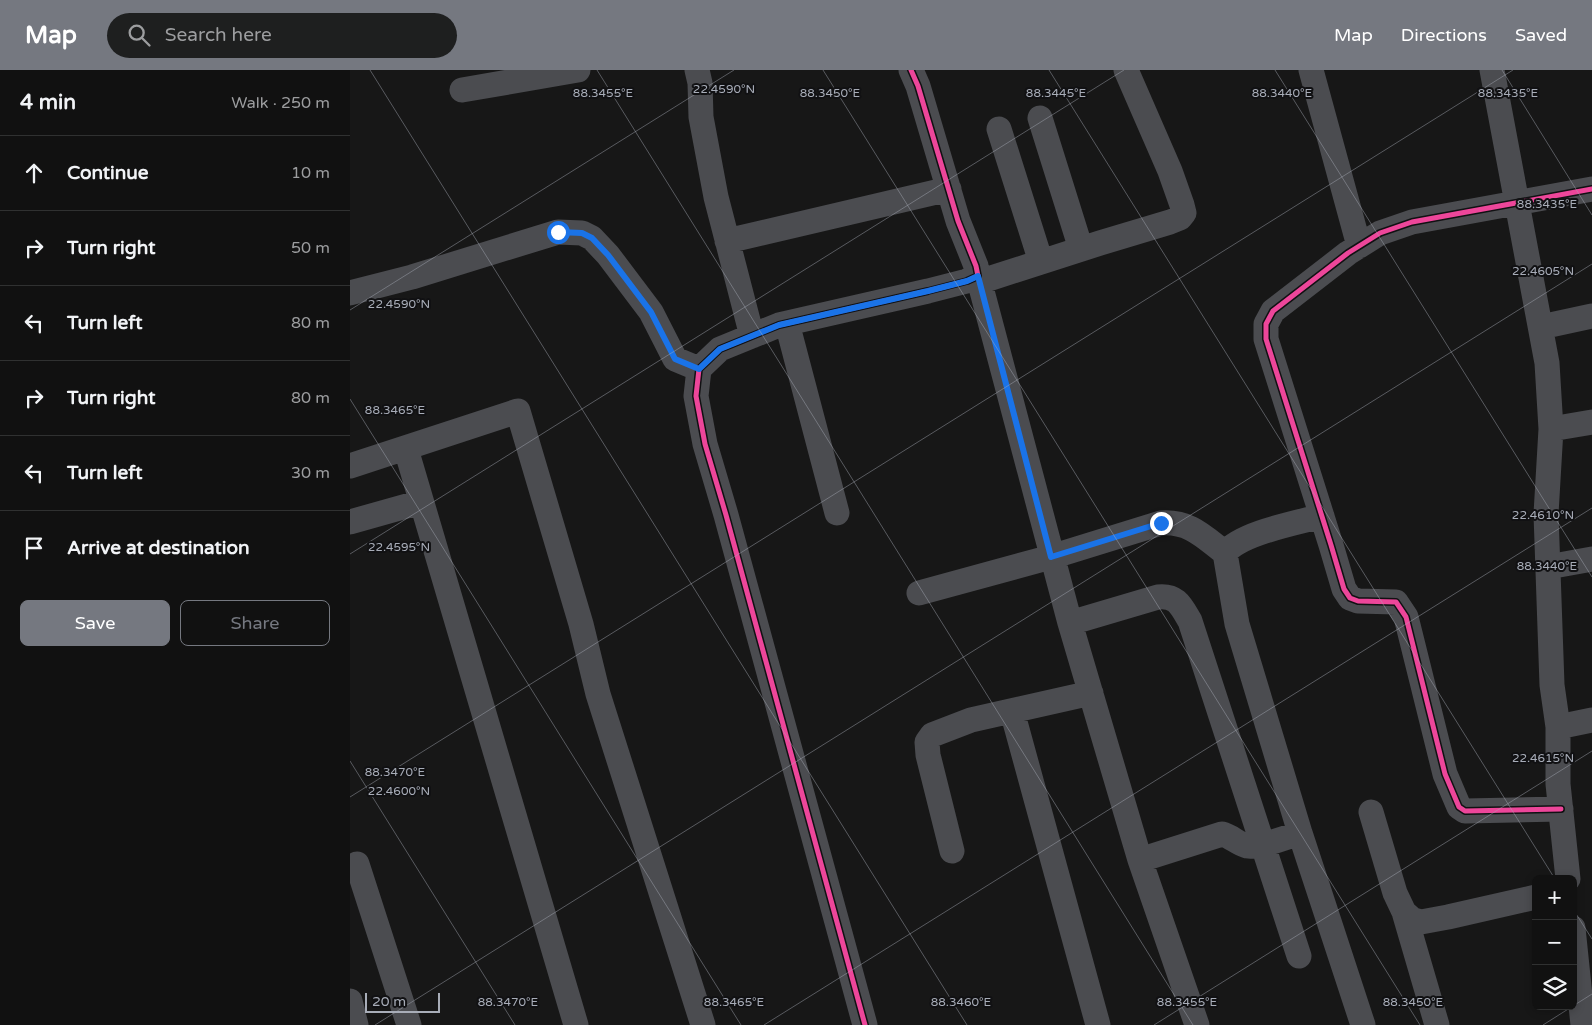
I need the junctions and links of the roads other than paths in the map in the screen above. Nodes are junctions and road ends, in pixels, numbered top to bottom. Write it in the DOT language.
graph roads {
  1 [pos="578,70"];
  2 [pos="697,70"];
  3 [pos="911,70"];
  4 [pos="1126,70"];
  5 [pos="1311,70"];
  6 [pos="1492,70"];
  7 [pos="462,90"];
  8 [pos="1040,118"];
  9 [pos="999,129"];
  10 [pos="949,189"];
  11 [pos="1592,190"];
  12 [pos="1518,204"];
  13 [pos="727,241"];
  14 [pos="1359,246"];
  15 [pos="1081,249"];
  16 [pos="1041,262"];
  17 [pos="978,279"];
  18 [pos="350,293"];
  19 [pos="1592,316"];
  20 [pos="787,323"];
  21 [pos="1541,327"];
  22 [pos="752,336"];
  23 [pos="699,369"];
  24 [pos="1592,422"];
  25 [pos="1551,429"];
  26 [pos="406,449"];
  27 [pos="350,466"];
  28 [pos="421,502"];
  29 [pos="837,513"];
  30 [pos="1322,516"];
  31 [pos="350,522"];
  32 [pos="1225,554"];
  33 [pos="1051,557"];
  34 [pos="1592,559"];
  35 [pos="1548,567"];
  36 [pos="919,593"];
  37 [pos="1070,623"];
  38 [pos="1091,693"];
  39 [pos="1012,711"];
  40 [pos="1592,720"];
  41 [pos="1558,727"];
  42 [pos="1561,809"];
  43 [pos="1371,812"];
  44 [pos="1300,833"];
  45 [pos="1262,844"];
  46 [pos="952,851"];
  47 [pos="1140,860"];
  48 [pos="357,864"];
  49 [pos="1568,875"];
  50 [pos="1532,898"];
  51 [pos="1404,912"];
  52 [pos="1299,956"];
  53 [pos="1577,965"];
  54 [pos="350,1001"];
  55 [pos="356,1025"];
  56 [pos="409,1025"];
  57 [pos="576,1025"];
  58 [pos="703,1025"];
  59 [pos="864,1025"];
  60 [pos="1098,1025"];
  61 [pos="1197,1025"];
  62 [pos="1363,1025"];
  63 [pos="1437,1025"];
  64 [pos="1583,1025"];
  1 -- 7 [label="street"];
  2 -- 13 [label="street"];
  3 -- 10 [label="street"];
  4 -- 15 [label="street"];
  5 -- 14 [label="street"];
  6 -- 12 [label="street"];
  8 -- 15 [label="street"];
  9 -- 16 [label="street"];
  10 -- 13 [label="street"];
  10 -- 17 [label="street"];
  11 -- 12 [label="street"];
  12 -- 14 [label="street"];
  12 -- 21 [label="street"];
  13 -- 22 [label="street"];
  14 -- 30 [label="street"];
  15 -- 16 [label="street"];
  16 -- 17 [label="street"];
  17 -- 20 [label="street"];
  17 -- 33 [label="street"];
  18 -- 23 [label="street"];
  19 -- 21 [label="street"];
  20 -- 22 [label="street"];
  20 -- 29 [label="street"];
  21 -- 25 [label="street"];
  22 -- 23 [label="street"];
  23 -- 59 [label="street"];
  24 -- 25 [label="street"];
  25 -- 35 [label="street"];
  26 -- 27 [label="street"];
  26 -- 28 [label="street"];
  26 -- 58 [label="street"];
  28 -- 31 [label="street"];
  28 -- 57 [label="street"];
  30 -- 32 [label="street"];
  30 -- 42 [label="street"];
  32 -- 33 [label="street"];
  32 -- 44 [label="street"];
  33 -- 36 [label="street"];
  33 -- 37 [label="street"];
  34 -- 35 [label="street"];
  35 -- 41 [label="street"];
  37 -- 38 [label="street"];
  37 -- 45 [label="street"];
  38 -- 39 [label="street"];
  38 -- 47 [label="street"];
  39 -- 46 [label="street"];
  39 -- 60 [label="street"];
  40 -- 41 [label="street"];
  41 -- 42 [label="street"];
  42 -- 49 [label="street"];
  43 -- 51 [label="street"];
  44 -- 45 [label="street"];
  44 -- 62 [label="street"];
  45 -- 47 [label="street"];
  45 -- 52 [label="street"];
  47 -- 61 [label="street"];
  48 -- 56 [label="street"];
  50 -- 51 [label="street"];
  51 -- 63 [label="street"];
  53 -- 64 [label="street"];
  54 -- 55 [label="street"];
}
